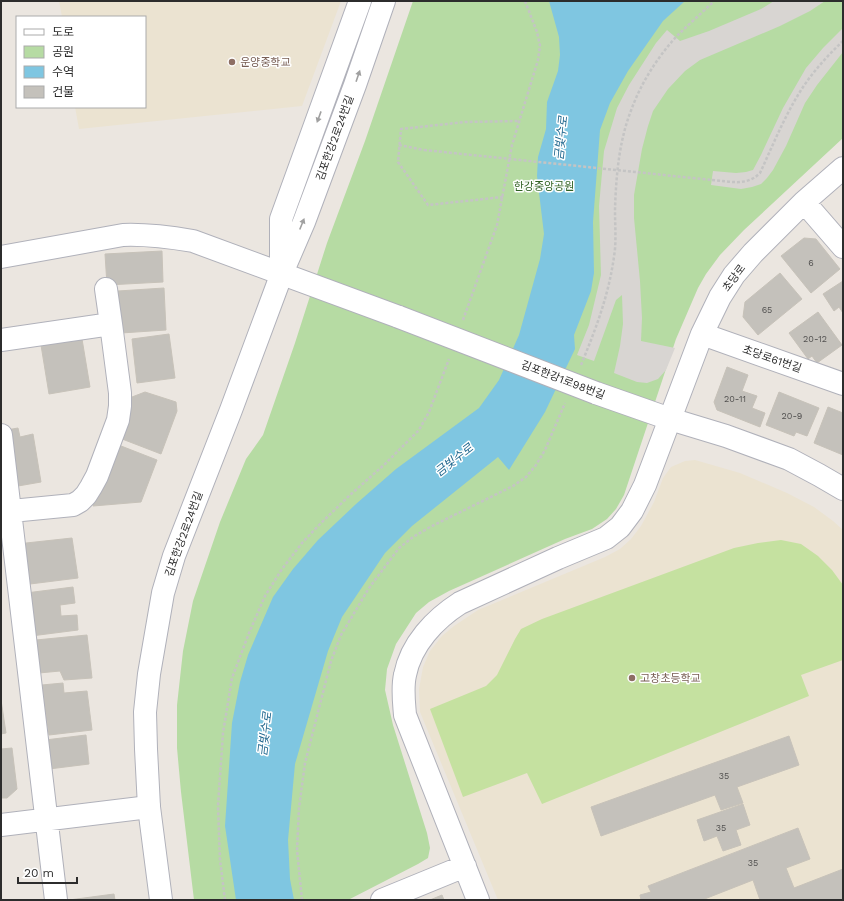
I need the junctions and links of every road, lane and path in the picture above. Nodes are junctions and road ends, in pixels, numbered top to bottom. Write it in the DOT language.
graph roads {
  1 [pos="360,1"];
  2 [pos="384,1"];
  3 [pos="525,1"];
  4 [pos="714,1"];
  5 [pos="843,41"];
  6 [pos="518,121"];
  7 [pos="399,145"];
  8 [pos="843,168"];
  9 [pos="503,197"];
  10 [pos="804,202"];
  11 [pos="843,246"];
  12 [pos="1,257"];
  13 [pos="282,273"];
  14 [pos="106,289"];
  15 [pos="111,324"];
  16 [pos="461,326"];
  17 [pos="702,334"];
  18 [pos="1,340"];
  19 [pos="450,354"];
  20 [pos="578,372"];
  21 [pos="843,384"];
  22 [pos="567,400"];
  23 [pos="670,420"];
  24 [pos="1,435"];
  25 [pos="843,489"];
  26 [pos="5,511"];
  27 [pos="149,807"];
  28 [pos="46,819"];
  29 [pos="1,824"];
  30 [pos="465,866"];
  31 [pos="56,900"];
  32 [pos="161,900"];
  33 [pos="225,900"];
  34 [pos="302,900"];
  35 [pos="382,900"];
  36 [pos="478,900"];
  1 -- 13 [label="street, 김포한강2로24번길, one-way"];
  13 -- 2 [label="street, 김포한강2로24번길, one-way"];
  3 -- 6 [label="path"];
  4 -- 20 [label="path"];
  5 -- 7 [label="path, bridge"];
  6 -- 7 [label="path"];
  6 -- 9 [label="path"];
  7 -- 9 [label="path"];
  8 -- 10 [label="street, 초당로"];
  9 -- 16 [label="path"];
  10 -- 11 [label="street"];
  10 -- 17 [label="street, 초당로"];
  12 -- 13 [label="street"];
  13 -- 23 [label="street, 김포한강1로98번길, bridge"];
  13 -- 27 [label="street, 김포한강2로24번길"];
  14 -- 15 [label="street"];
  15 -- 18 [label="street"];
  15 -- 26 [label="street"];
  17 -- 21 [label="street, 초당로61번길"];
  17 -- 23 [label="street, 초당로"];
  19 -- 33 [label="path"];
  22 -- 34 [label="path"];
  23 -- 25 [label="street, 김포한강1로98번길"];
  23 -- 30 [label="street, 초당로"];
  24 -- 26 [label="street"];
  26 -- 28 [label="street"];
  27 -- 28 [label="street"];
  27 -- 32 [label="street, 김포한강2로24번길"];
  28 -- 29 [label="street"];
  28 -- 31 [label="street"];
  30 -- 35 [label="street"];
  30 -- 36 [label="street"];
}
